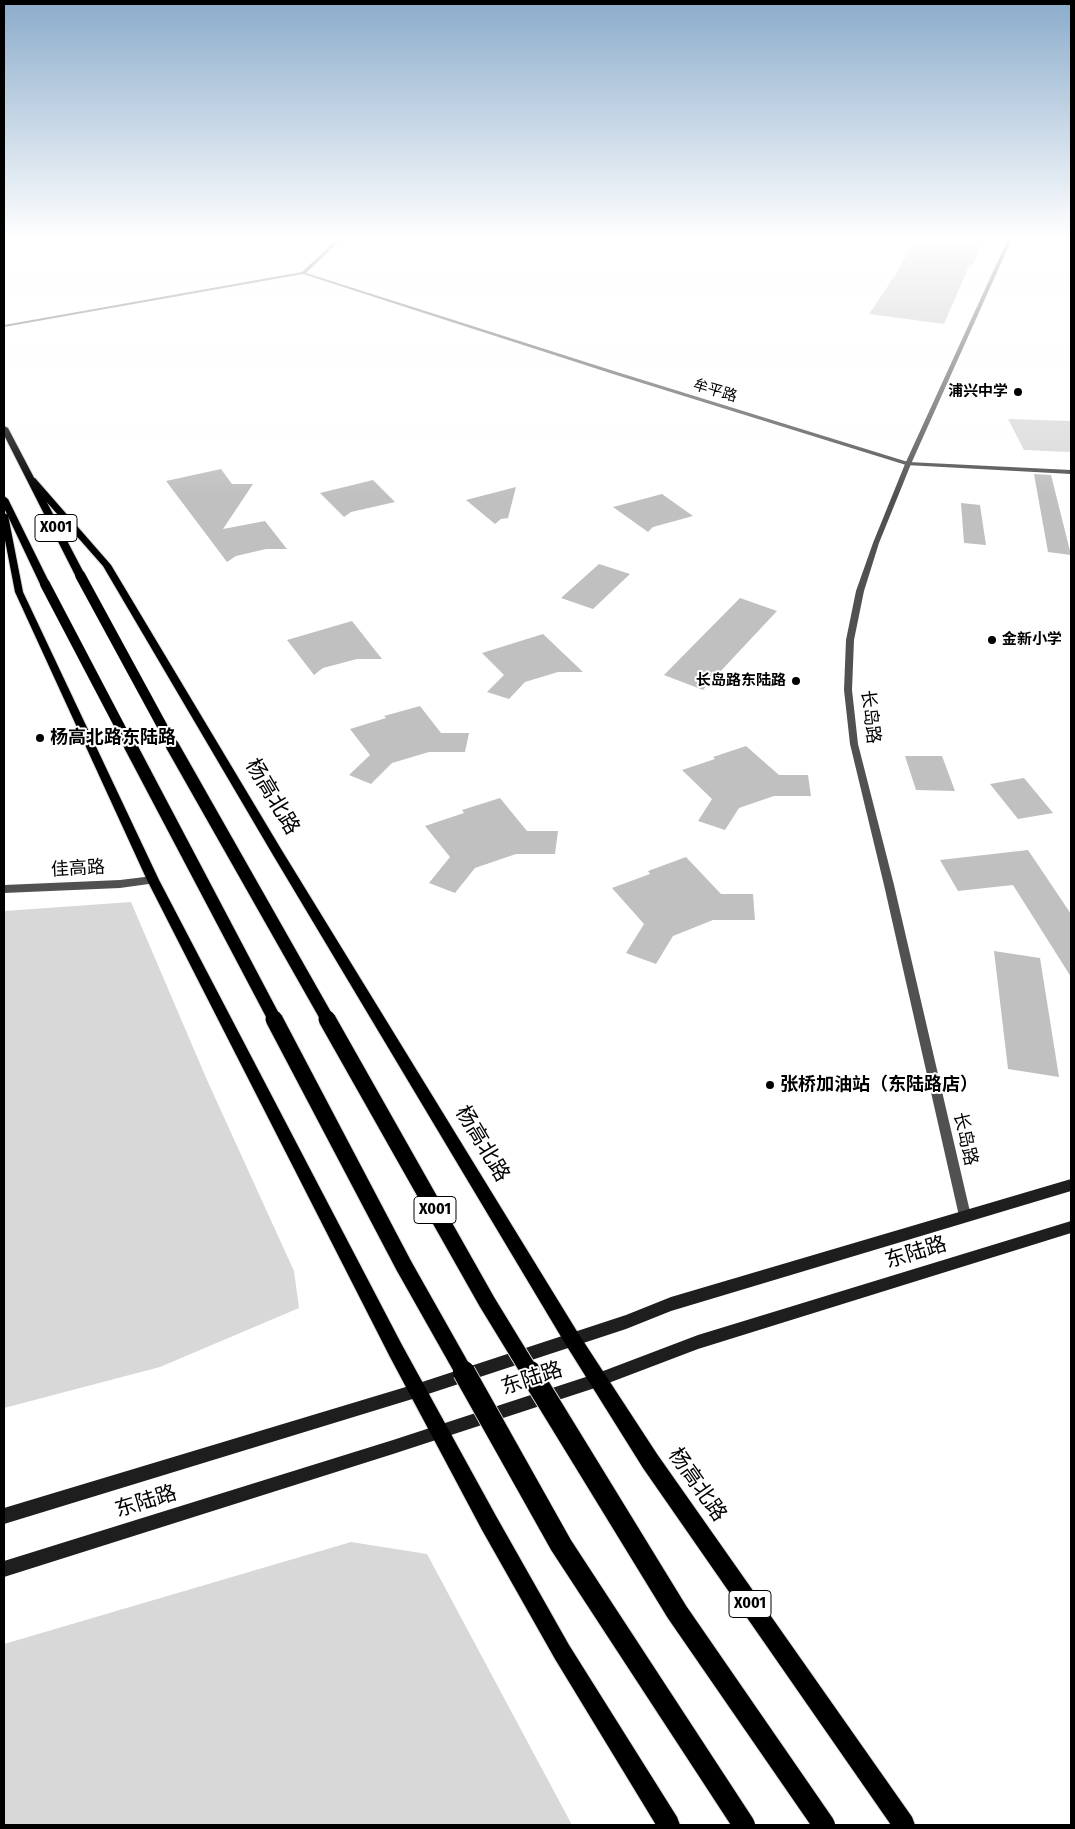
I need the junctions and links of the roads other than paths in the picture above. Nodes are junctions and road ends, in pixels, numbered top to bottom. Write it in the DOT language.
graph roads {
  1 [pos="470,326"];
  2 [pos="970,326"];
  3 [pos="4,428"];
  4 [pos="908,464"];
  5 [pos="1071,472"];
  6 [pos="32,480"];
  7 [pos="4,499"];
  8 [pos="4,515"];
  9 [pos="153,880"];
  10 [pos="4,889"];
  11 [pos="1071,1185"];
  12 [pos="965,1216"];
  13 [pos="1071,1227"];
  14 [pos="572,1339"];
  15 [pos="598,1380"];
  16 [pos="419,1390"];
  17 [pos="438,1431"];
  18 [pos="4,1516"];
  19 [pos="4,1568"];
  20 [pos="670,1825"];
  21 [pos="744,1825"];
  22 [pos="824,1825"];
  23 [pos="904,1825"];
  1 -- 4 [label="street, 牟平路"];
  2 -- 4 [label="street, 长岛路"];
  3 -- 6 [label="highway, 杨高北路 / X001"];
  4 -- 5 [label="street, 牟平路"];
  4 -- 12 [label="street, 长岛路"];
  6 -- 14 [label="main road, 杨高北路 / X001"];
  6 -- 22 [label="highway, 杨高北路 / X001, bridge"];
  7 -- 21 [label="highway, X001, bridge"];
  8 -- 9 [label="main road, X001"];
  9 -- 10 [label="street, 佳高路"];
  9 -- 16 [label="main road, X001"];
  11 -- 12 [label="main road, 东陆路"];
  12 -- 14 [label="main road, 东陆路"];
  13 -- 15 [label="main road, 东陆路"];
  14 -- 15 [label="main road, 杨高北路 / X001"];
  14 -- 16 [label="main road, 东陆路"];
  15 -- 17 [label="main road, 东陆路"];
  15 -- 23 [label="main road, 杨高北路 / X001"];
  16 -- 17 [label="main road, X001"];
  16 -- 18 [label="main road, 东陆路"];
  17 -- 19 [label="main road, 东陆路"];
  17 -- 20 [label="main road, X001"];
}
